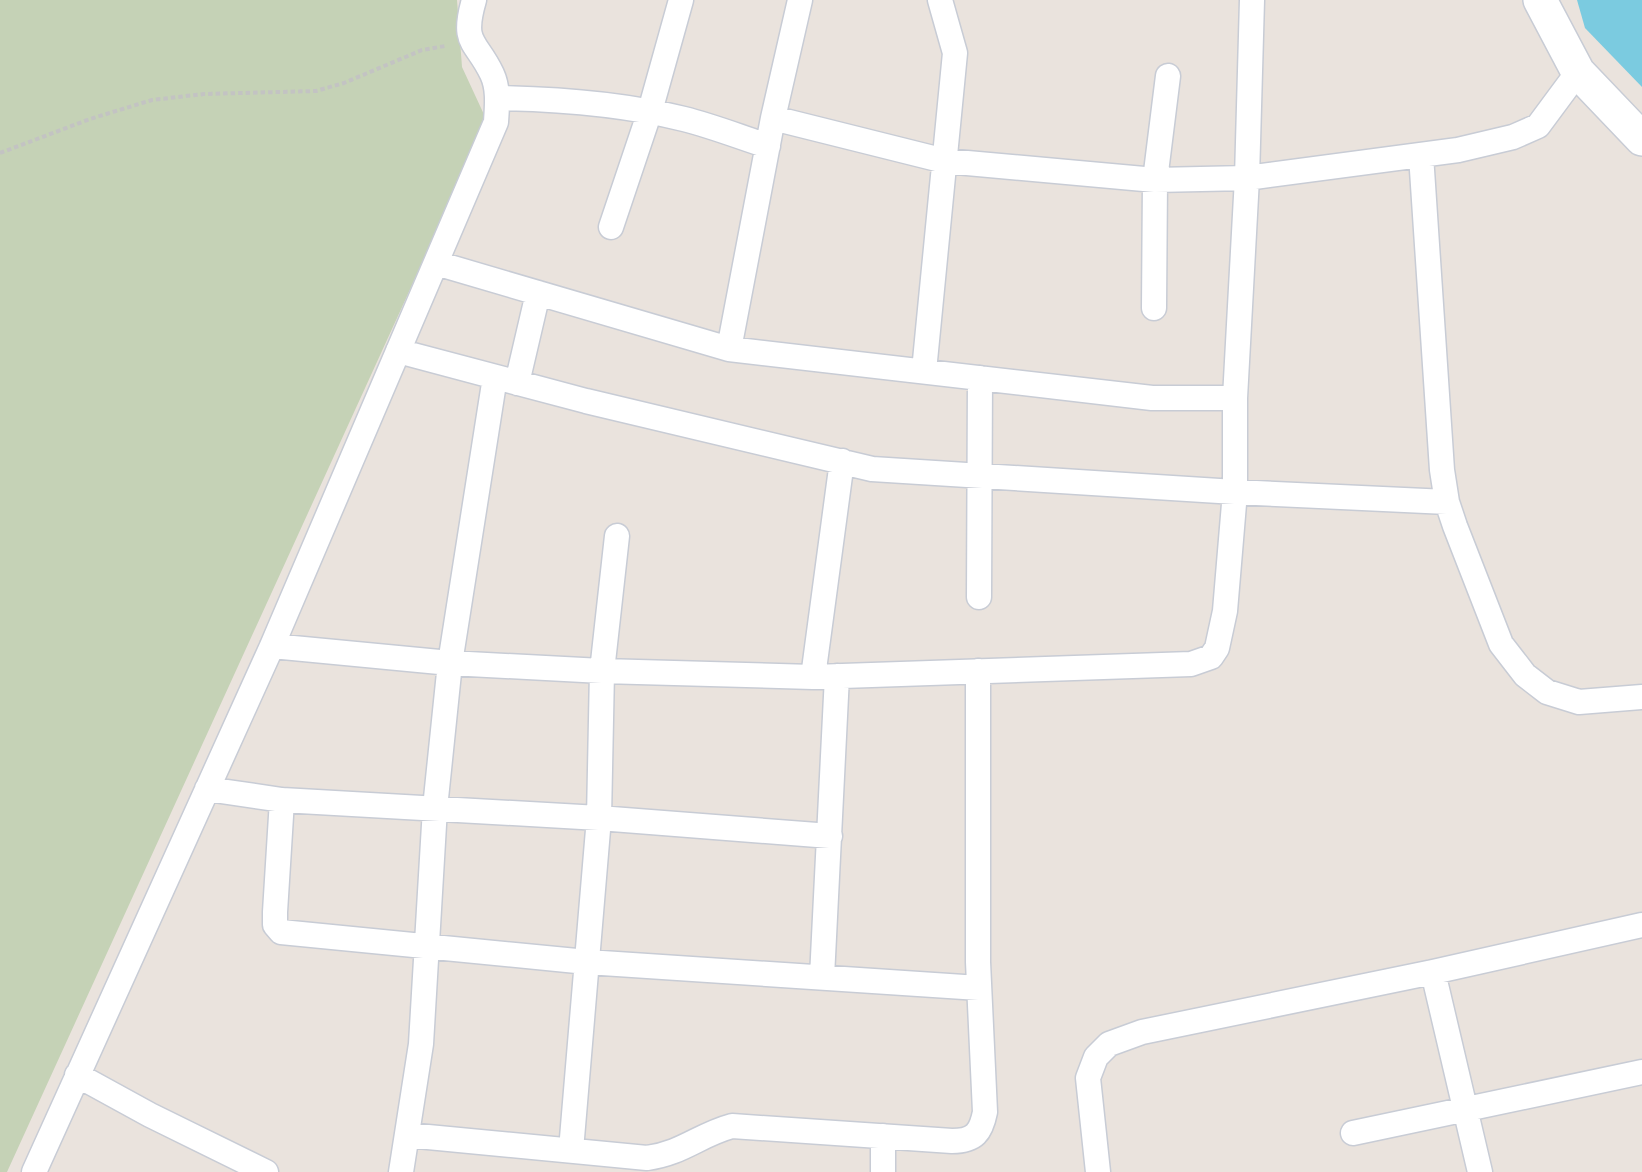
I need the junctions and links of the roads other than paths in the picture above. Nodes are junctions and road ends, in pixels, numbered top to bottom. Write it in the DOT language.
graph roads {
  1 [pos="474,0"];
  2 [pos="681,0"];
  3 [pos="800,0"];
  4 [pos="940,0"];
  5 [pos="1252,0"];
  6 [pos="1540,0"];
  7 [pos="1578,72"];
  8 [pos="1168,76"];
  9 [pos="498,98"];
  10 [pos="650,111"];
  11 [pos="773,118"];
  12 [pos="1642,139"];
  13 [pos="768,146"];
  14 [pos="1421,155"];
  15 [pos="945,161"];
  16 [pos="1247,178"];
  17 [pos="1155,180"];
  18 [pos="611,227"];
  19 [pos="436,263"];
  20 [pos="538,292"];
  21 [pos="1154,308"];
  22 [pos="729,349"];
  23 [pos="398,351"];
  24 [pos="924,371"];
  25 [pos="980,378"];
  26 [pos="506,380"];
  27 [pos="1234,398"];
  28 [pos="842,461"];
  29 [pos="978,475"];
  30 [pos="1235,492"];
  31 [pos="1448,502"];
  32 [pos="617,536"];
  33 [pos="979,597"];
  34 [pos="272,646"];
  35 [pos="450,663"];
  36 [pos="602,671"];
  37 [pos="978,671"];
  38 [pos="837,676"];
  39 [pos="813,677"];
  40 [pos="1642,697"];
  41 [pos="207,789"];
  42 [pos="282,800"];
  43 [pos="435,808"];
  44 [pos="599,818"];
  45 [pos="830,836"];
  46 [pos="1642,925"];
  47 [pos="428,948"];
  48 [pos="587,962"];
  49 [pos="1433,972"];
  50 [pos="822,977"];
  51 [pos="979,988"];
  52 [pos="1642,1072"];
  53 [pos="77,1075"];
  54 [pos="1466,1111"];
  55 [pos="1353,1133"];
  56 [pos="408,1135"];
  57 [pos="883,1136"];
  58 [pos="571,1150"];
  59 [pos="229,1164"];
  60 [pos="647,1165"];
  61 [pos="34,1172"];
  62 [pos="266,1172"];
  63 [pos="401,1172"];
  64 [pos="883,1172"];
  65 [pos="1098,1172"];
  66 [pos="1480,1172"];
  1 -- 9 [label="street"];
  2 -- 10 [label="street"];
  3 -- 11 [label="street"];
  4 -- 15 [label="street"];
  5 -- 16 [label="street"];
  6 -- 7 [label="main road"];
  7 -- 12 [label="main road"];
  7 -- 14 [label="street"];
  8 -- 17 [label="street"];
  9 -- 10 [label="street"];
  9 -- 19 [label="street"];
  10 -- 13 [label="street"];
  10 -- 18 [label="street"];
  11 -- 13 [label="street"];
  11 -- 15 [label="street"];
  13 -- 22 [label="street"];
  14 -- 16 [label="street"];
  14 -- 31 [label="street"];
  15 -- 17 [label="street"];
  15 -- 24 [label="street"];
  16 -- 17 [label="street"];
  16 -- 27 [label="street"];
  17 -- 21 [label="street"];
  19 -- 20 [label="street"];
  19 -- 23 [label="street"];
  20 -- 22 [label="street"];
  20 -- 26 [label="street"];
  22 -- 24 [label="street"];
  23 -- 26 [label="street"];
  23 -- 34 [label="street"];
  24 -- 25 [label="street"];
  25 -- 27 [label="street"];
  25 -- 29 [label="street"];
  26 -- 28 [label="street"];
  26 -- 35 [label="street"];
  27 -- 30 [label="street"];
  28 -- 29 [label="street"];
  28 -- 39 [label="street"];
  29 -- 30 [label="street"];
  29 -- 33 [label="street"];
  30 -- 31 [label="street"];
  30 -- 37 [label="street"];
  31 -- 40 [label="street"];
  32 -- 36 [label="street"];
  34 -- 35 [label="street"];
  34 -- 41 [label="street"];
  35 -- 36 [label="street"];
  35 -- 43 [label="street"];
  36 -- 39 [label="street"];
  36 -- 44 [label="street"];
  37 -- 38 [label="street"];
  37 -- 51 [label="street"];
  38 -- 39 [label="street"];
  38 -- 45 [label="street"];
  41 -- 42 [label="street"];
  41 -- 53 [label="street"];
  42 -- 43 [label="street"];
  42 -- 47 [label="street"];
  43 -- 44 [label="street"];
  43 -- 47 [label="street"];
  44 -- 45 [label="street"];
  44 -- 48 [label="street"];
  45 -- 50 [label="street"];
  46 -- 49 [label="street"];
  47 -- 48 [label="street"];
  47 -- 56 [label="street"];
  48 -- 50 [label="street"];
  48 -- 58 [label="street"];
  49 -- 54 [label="street"];
  49 -- 65 [label="street"];
  50 -- 51 [label="street"];
  51 -- 57 [label="street"];
  52 -- 54 [label="street"];
  53 -- 59 [label="street"];
  53 -- 61 [label="street"];
  54 -- 55 [label="street"];
  54 -- 66 [label="street"];
  56 -- 58 [label="street"];
  56 -- 63 [label="street"];
  57 -- 60 [label="street"];
  57 -- 64 [label="street"];
  58 -- 60 [label="street"];
  59 -- 62 [label="street"];
}
